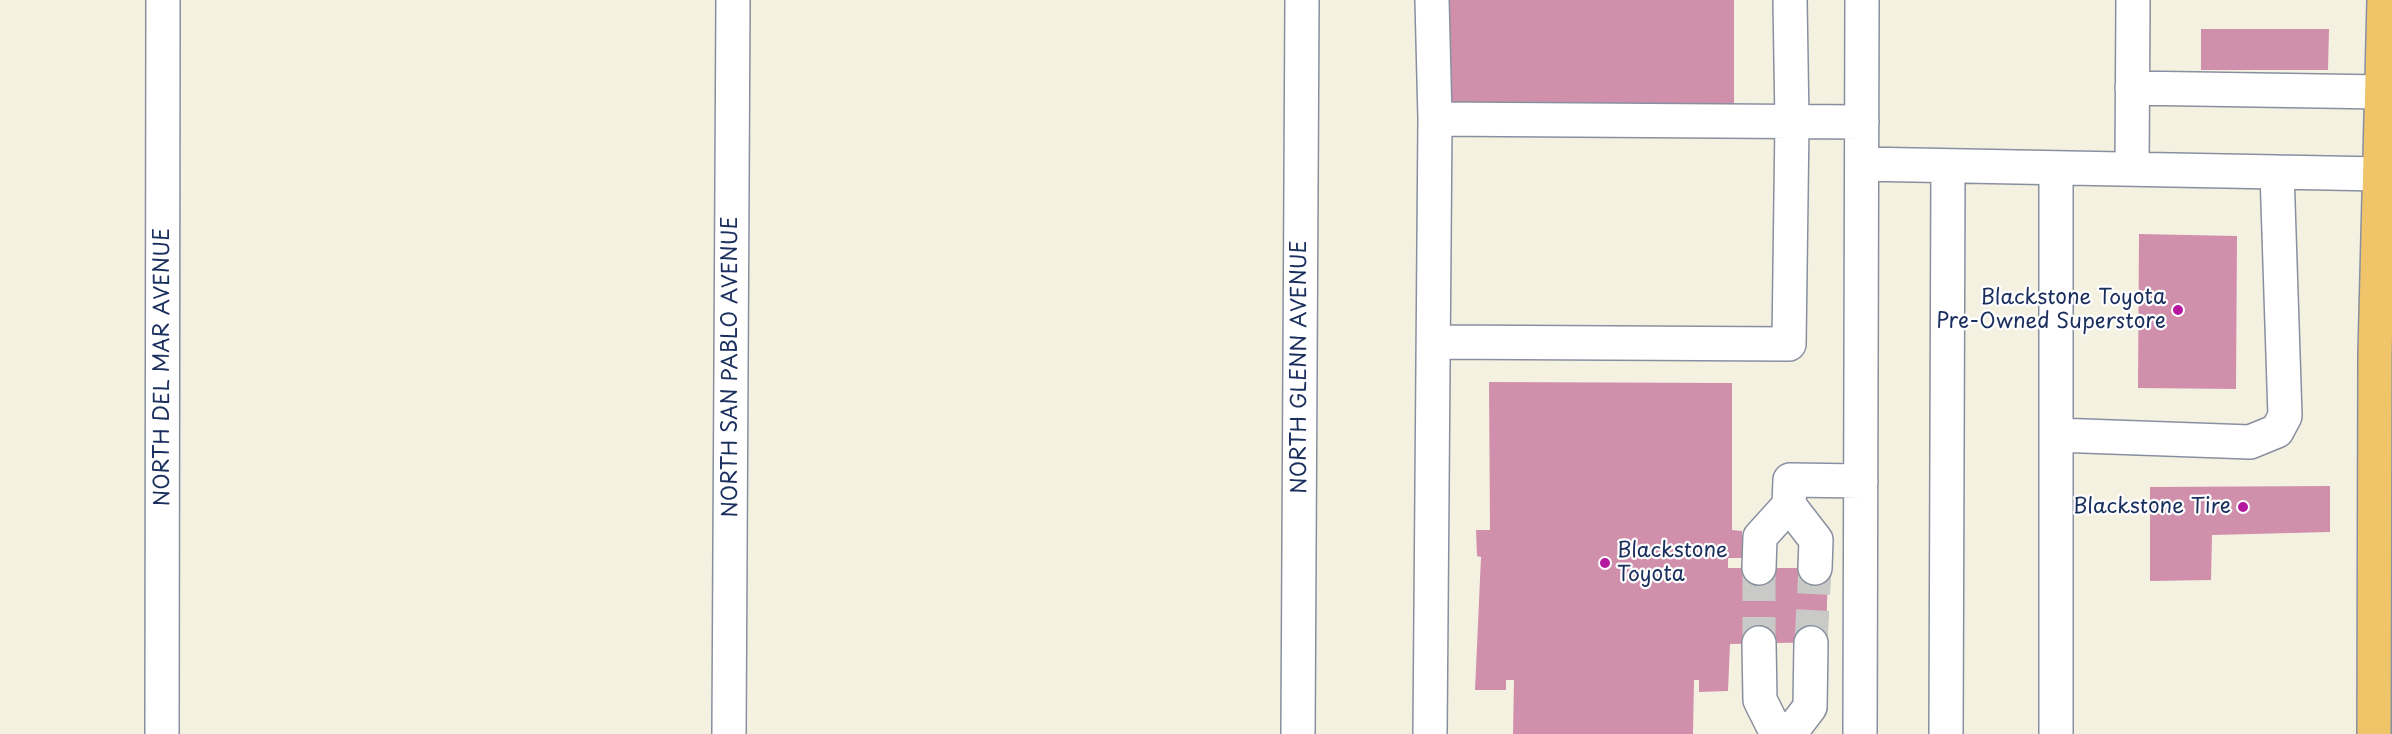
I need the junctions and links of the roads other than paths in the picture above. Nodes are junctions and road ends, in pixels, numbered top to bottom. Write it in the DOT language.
graph roads {
  1 [pos="163,0"];
  2 [pos="733,0"];
  3 [pos="1302,0"];
  4 [pos="1432,0"];
  5 [pos="1790,0"];
  6 [pos="1862,0"];
  7 [pos="2133,0"];
  8 [pos="2384,0"];
  9 [pos="2132,88"];
  10 [pos="2382,92"];
  11 [pos="1435,119"];
  12 [pos="1792,122"];
  13 [pos="1862,122"];
  14 [pos="1862,164"];
  15 [pos="1948,166"];
  16 [pos="2056,168"];
  17 [pos="2132,169"];
  18 [pos="2277,172"];
  19 [pos="2379,174"];
  20 [pos="1434,342"];
  21 [pos="2056,435"];
  22 [pos="1861,481"];
  23 [pos="1790,493"];
  24 [pos="1759,568"];
  25 [pos="1815,568"];
  26 [pos="1759,643"];
  27 [pos="1811,643"];
  28 [pos="1792,733"];
  29 [pos="162,734"];
  30 [pos="729,734"];
  31 [pos="1298,734"];
  32 [pos="1430,734"];
  33 [pos="1860,734"];
  34 [pos="1946,734"];
  35 [pos="2056,734"];
  36 [pos="2374,734"];
  1 -- 29 [label="street, NORTH DEL MAR AVENUE"];
  2 -- 30 [label="street, NORTH SAN PABLO AVENUE"];
  3 -- 31 [label="street, NORTH GLENN AVENUE"];
  4 -- 11 [label="street"];
  5 -- 12 [label="street"];
  6 -- 13 [label="street"];
  7 -- 9 [label="street"];
  8 -- 10 [label="main road"];
  9 -- 10 [label="street"];
  9 -- 17 [label="street"];
  10 -- 19 [label="main road"];
  11 -- 12 [label="street"];
  11 -- 20 [label="street"];
  12 -- 13 [label="street"];
  12 -- 20 [label="street"];
  13 -- 14 [label="street"];
  14 -- 15 [label="street"];
  14 -- 22 [label="street"];
  15 -- 16 [label="street"];
  15 -- 34 [label="street"];
  16 -- 17 [label="street"];
  16 -- 21 [label="street"];
  17 -- 18 [label="street"];
  18 -- 19 [label="street"];
  18 -- 21 [label="street"];
  19 -- 36 [label="main road"];
  20 -- 32 [label="street"];
  21 -- 35 [label="street"];
  22 -- 23 [label="street"];
  22 -- 33 [label="street"];
  23 -- 24 [label="street"];
  23 -- 25 [label="street"];
  26 -- 28 [label="street"];
  27 -- 28 [label="street"];
}
